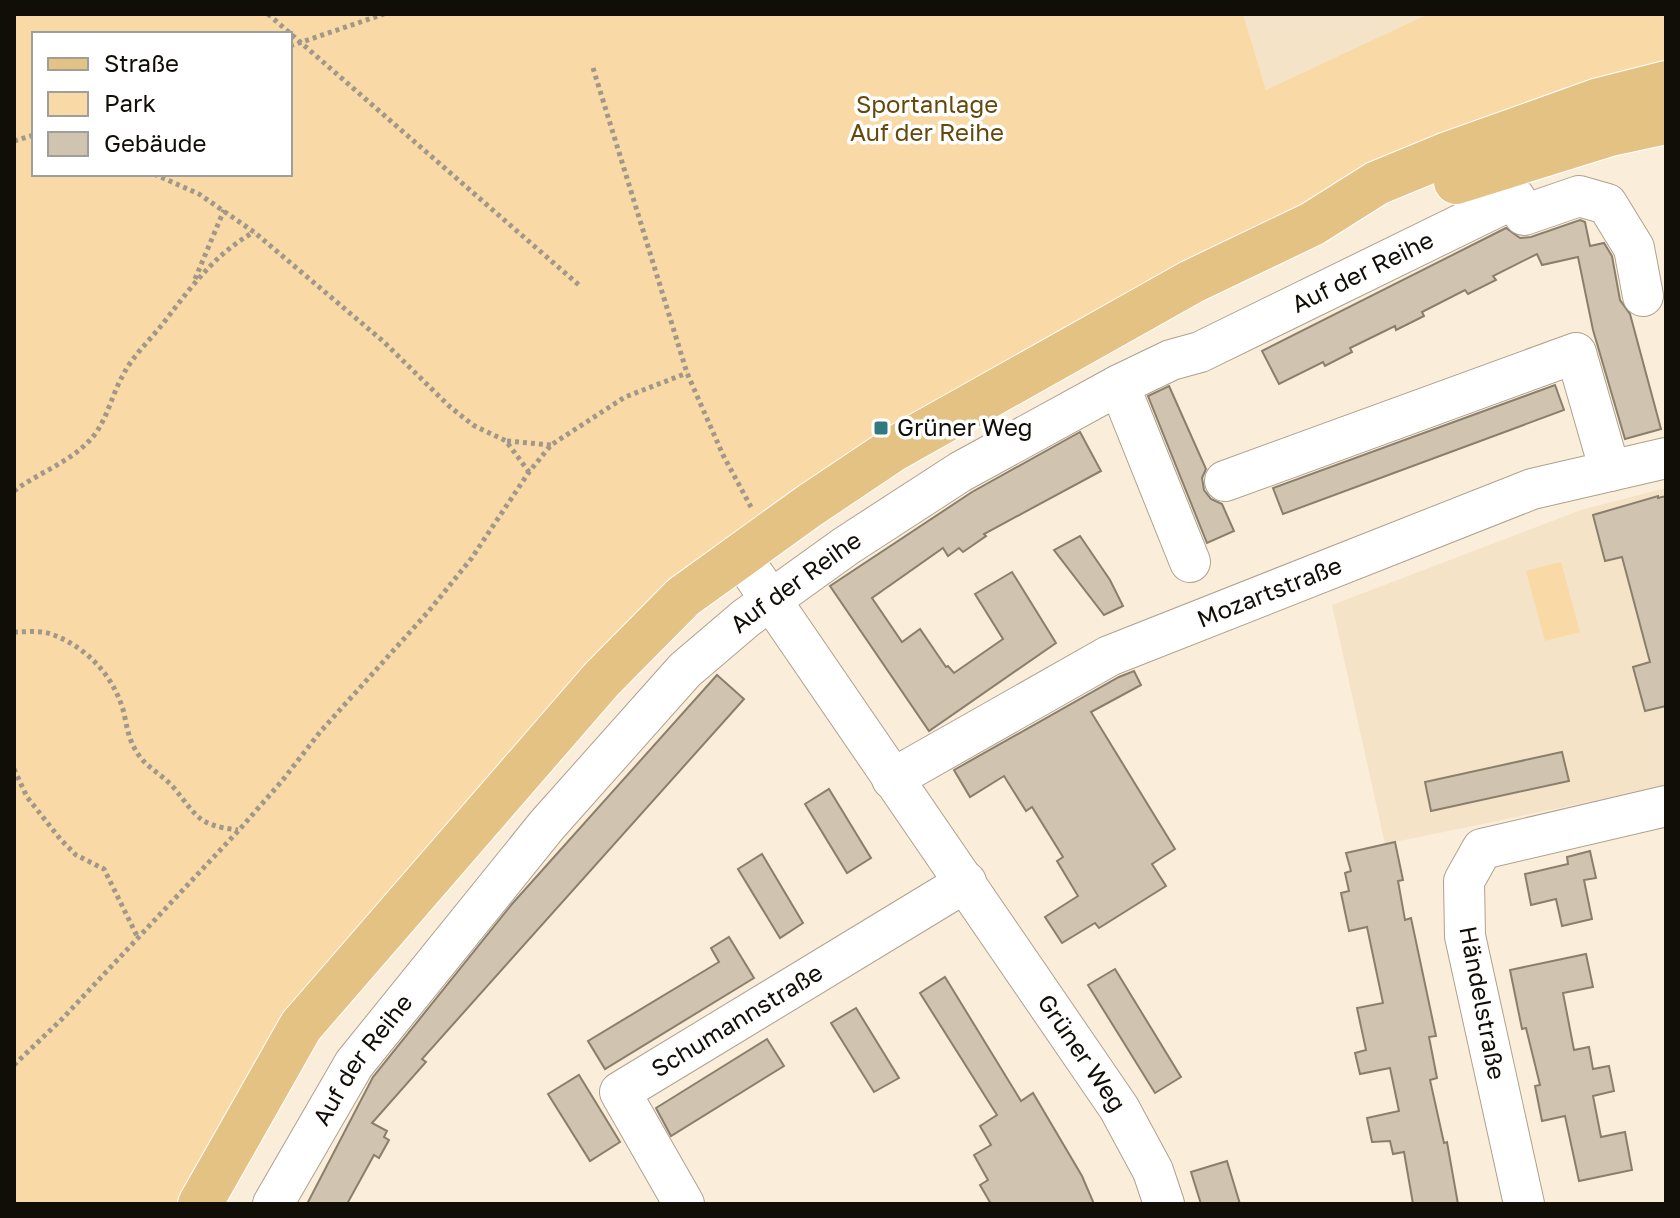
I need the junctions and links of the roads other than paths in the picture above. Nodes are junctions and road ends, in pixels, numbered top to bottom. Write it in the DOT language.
graph roads {
  1 [pos="1664,115"];
  2 [pos="1643,296"];
  3 [pos="1119,385"];
  4 [pos="1666,458"];
  5 [pos="1610,471"];
  6 [pos="1225,481"];
  7 [pos="754,545"];
  8 [pos="1190,562"];
  9 [pos="770,601"];
  10 [pos="892,779"];
  11 [pos="1666,806"];
  12 [pos="966,882"];
  13 [pos="200,1204"];
  14 [pos="273,1204"];
  15 [pos="684,1204"];
  16 [pos="1164,1204"];
  17 [pos="1524,1204"];
  1 -- 7 [label="main road"];
  2 -- 3 [label="street, Auf der Reihe"];
  3 -- 8 [label="street"];
  3 -- 9 [label="street, Auf der Reihe"];
  4 -- 5 [label="street, Mozartstraße"];
  5 -- 6 [label="street"];
  5 -- 10 [label="street, Mozartstraße"];
  7 -- 9 [label="street, Grüner Weg"];
  7 -- 13 [label="main road"];
  9 -- 10 [label="street, Grüner Weg"];
  9 -- 14 [label="street, Auf der Reihe"];
  10 -- 12 [label="street, Grüner Weg"];
  11 -- 17 [label="street, Händelstraße"];
  12 -- 15 [label="street, Schumannstraße"];
  12 -- 16 [label="street, Grüner Weg"];
}
